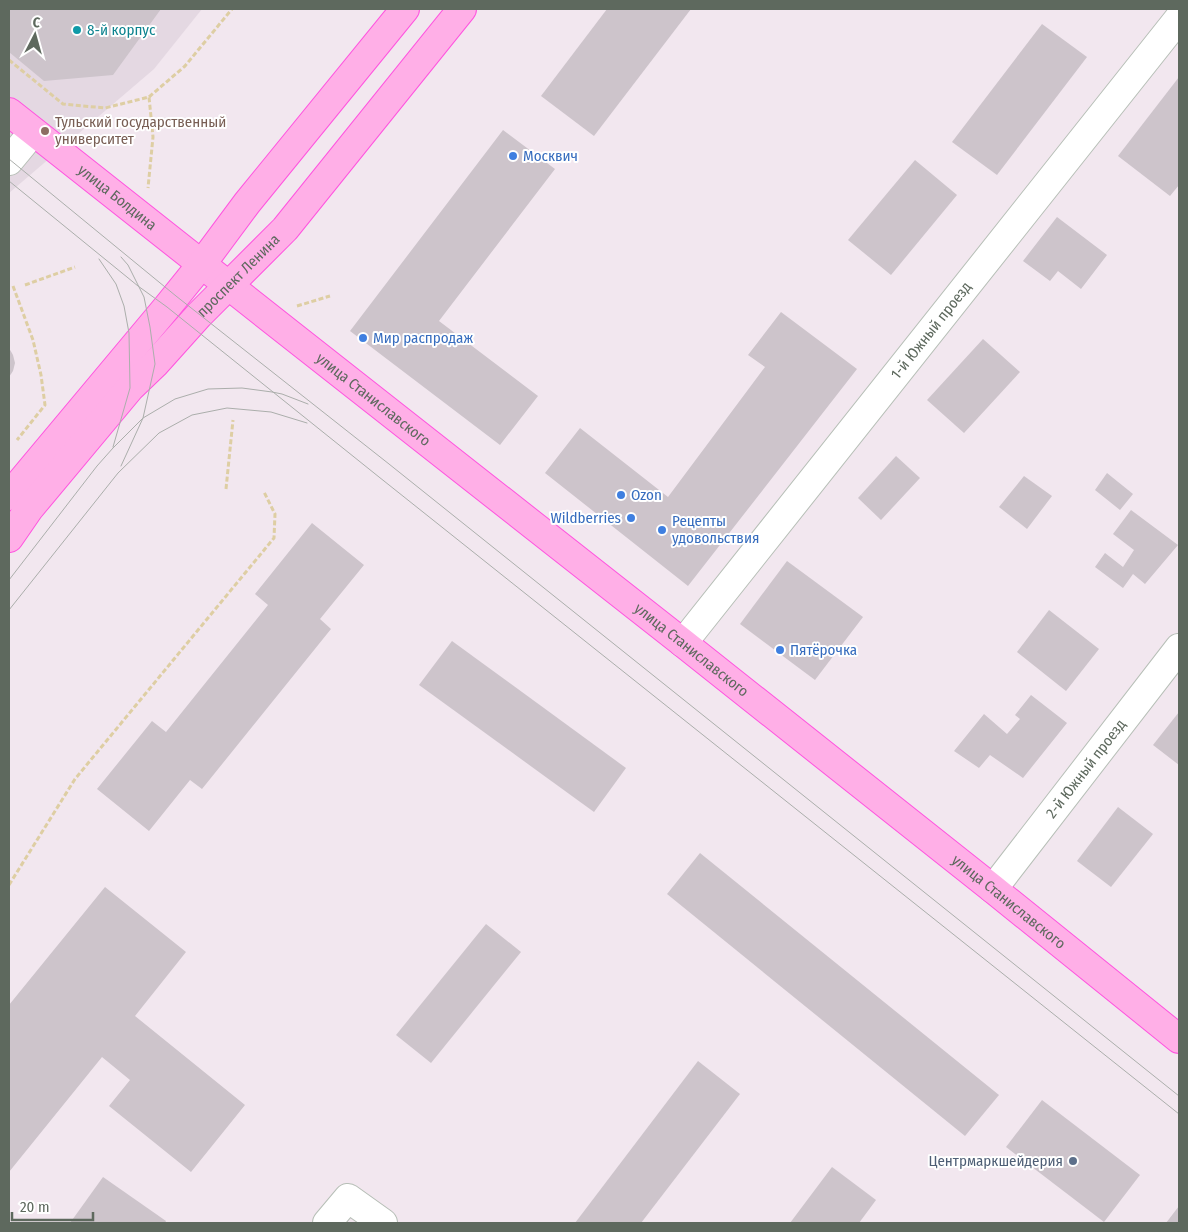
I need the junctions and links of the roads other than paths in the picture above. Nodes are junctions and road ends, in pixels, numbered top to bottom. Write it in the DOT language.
graph roads {
  1 [pos="405,9"];
  2 [pos="462,9"];
  3 [pos="1179,18"];
  4 [pos="9,112"];
  5 [pos="33,132"];
  6 [pos="9,161"];
  7 [pos="201,265"];
  8 [pos="229,286"];
  9 [pos="9,496"];
  10 [pos="9,538"];
  11 [pos="683,643"];
  12 [pos="1179,648"];
  13 [pos="993,889"];
  14 [pos="1179,1039"];
  15 [pos="327,1223"];
  16 [pos="383,1223"];
  1 -- 7 [label="main road, проспект Ленина"];
  2 -- 8 [label="main road, проспект Ленина"];
  3 -- 11 [label="street, 1-й Южный проезд"];
  4 -- 5 [label="main road, улица Болдина"];
  5 -- 6 [label="street"];
  5 -- 7 [label="main road, улица Болдина"];
  7 -- 8 [label="main road, улица Станиславского"];
  7 -- 9 [label="main road, проспект Ленина"];
  8 -- 10 [label="main road, проспект Ленина"];
  8 -- 11 [label="main road, улица Станиславского"];
  11 -- 13 [label="main road, улица Станиславского"];
  12 -- 13 [label="street, 2-й Южный проезд"];
  13 -- 14 [label="main road, улица Станиславского"];
  15 -- 16 [label="street"];
}
